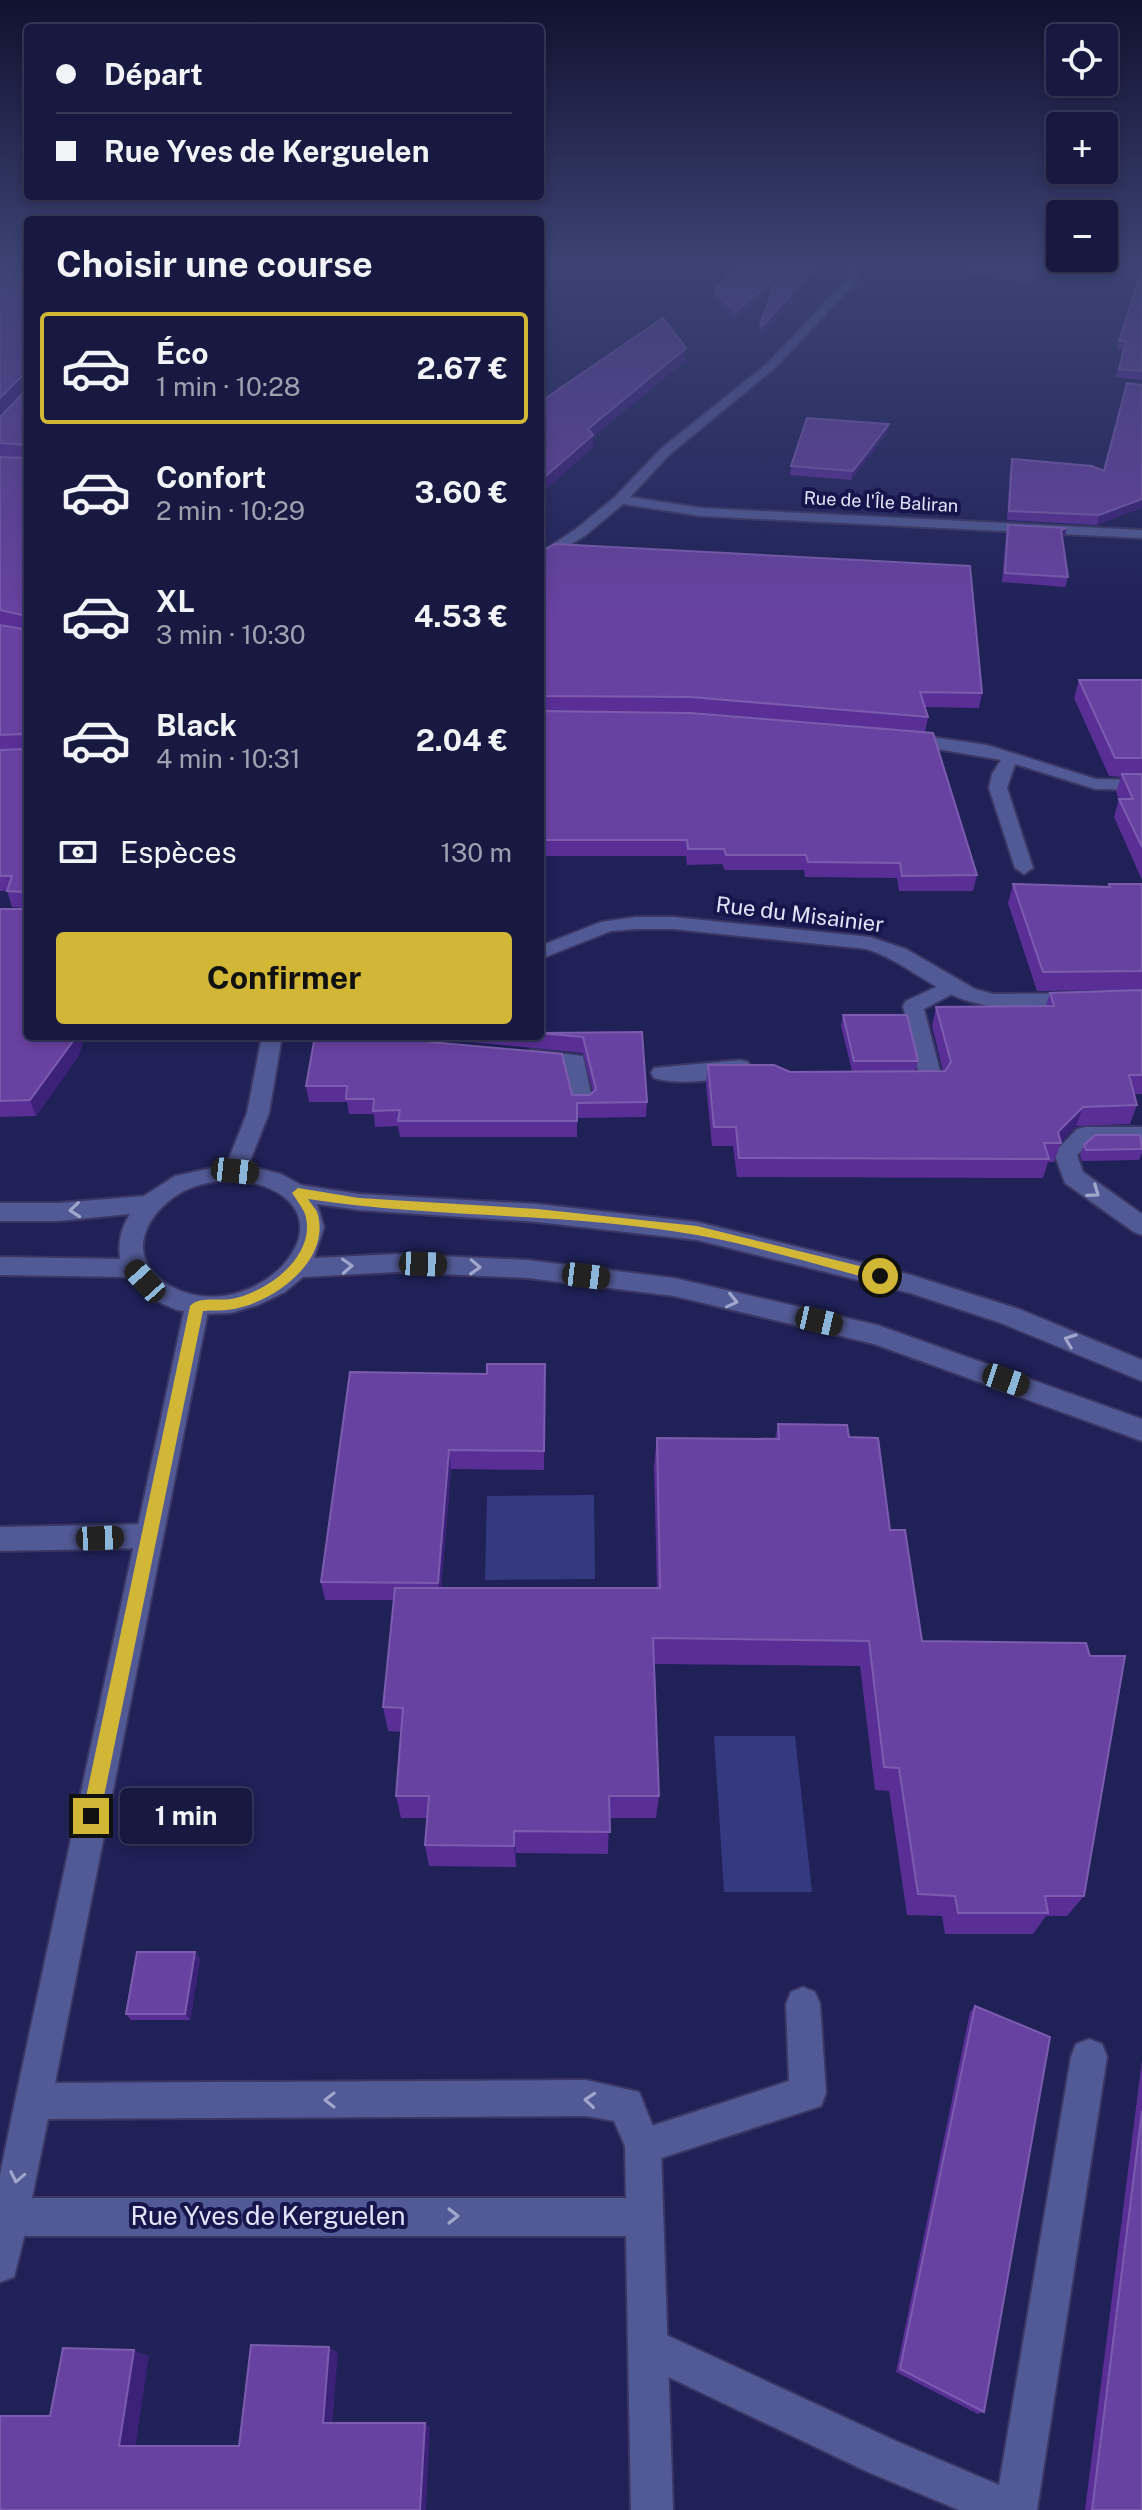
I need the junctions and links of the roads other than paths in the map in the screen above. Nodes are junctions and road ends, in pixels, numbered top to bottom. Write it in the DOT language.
graph roads {
  1 [pos="749,383"];
  2 [pos="620,500"];
  3 [pos="1142,534"];
  4 [pos="544,556"];
  5 [pos="879,736"];
  6 [pos="1012,756"];
  7 [pos="1142,785"];
  8 [pos="1024,868"];
  9 [pos="544,951"];
  10 [pos="951,986"];
  11 [pos="1142,1000"];
  12 [pos="271,1040"];
  13 [pos="518,1055"];
  14 [pos="766,1070"];
  15 [pos="662,1073"];
  16 [pos="888,1082"];
  17 [pos="582,1103"];
  18 [pos="1142,1135"];
  19 [pos="235,1171"];
  20 [pos="298,1193"];
  21 [pos="150,1204"];
  22 [pos="0,1212"];
  23 [pos="1142,1226"];
  24 [pos="0,1266"];
  25 [pos="133,1268"];
  26 [pos="297,1268"];
  27 [pos="197,1306"];
  28 [pos="1142,1371"];
  29 [pos="1141,1429"];
  30 [pos="149,1536"];
  31 [pos="0,1539"];
  32 [pos="803,2004"];
  33 [pos="1089,2057"];
  34 [pos="33,2101"];
  35 [pos="643,2146"];
  36 [pos="5,2217"];
  37 [pos="645,2217"];
  38 [pos="0,2263"];
  39 [pos="649,2347"];
  40 [pos="652,2510"];
  41 [pos="1009,2510"];
  42 [pos="1016,2510"];
  1 -- 2 [label="street"];
  2 -- 3 [label="street, Rue de l'Île Baliran"];
  2 -- 4 [label="street"];
  5 -- 6 [label="street"];
  6 -- 7 [label="street"];
  6 -- 8 [label="street"];
  9 -- 10 [label="street, Rue du Misainier"];
  10 -- 11 [label="street, Rue du Misainier"];
  10 -- 16 [label="street"];
  12 -- 19 [label="street"];
  13 -- 17 [label="street"];
  14 -- 15 [label="street"];
  18 -- 23 [label="street, one-way"];
  19 -- 20 [label="street"];
  19 -- 21 [label="street"];
  20 -- 26 [label="street"];
  28 -- 20 [label="street, one-way"];
  21 -- 22 [label="street, one-way"];
  21 -- 25 [label="street"];
  24 -- 25 [label="street"];
  25 -- 27 [label="street"];
  26 -- 27 [label="street"];
  26 -- 29 [label="street, one-way"];
  27 -- 30 [label="street"];
  30 -- 31 [label="street"];
  30 -- 34 [label="street"];
  32 -- 35 [label="street"];
  33 -- 42 [label="street"];
  35 -- 34 [label="street, one-way"];
  34 -- 36 [label="street, one-way"];
  35 -- 37 [label="street"];
  36 -- 37 [label="street, Rue Yves de Kerguelen, one-way"];
  36 -- 38 [label="street"];
  37 -- 39 [label="street"];
  39 -- 40 [label="street"];
  39 -- 41 [label="street"];
}
